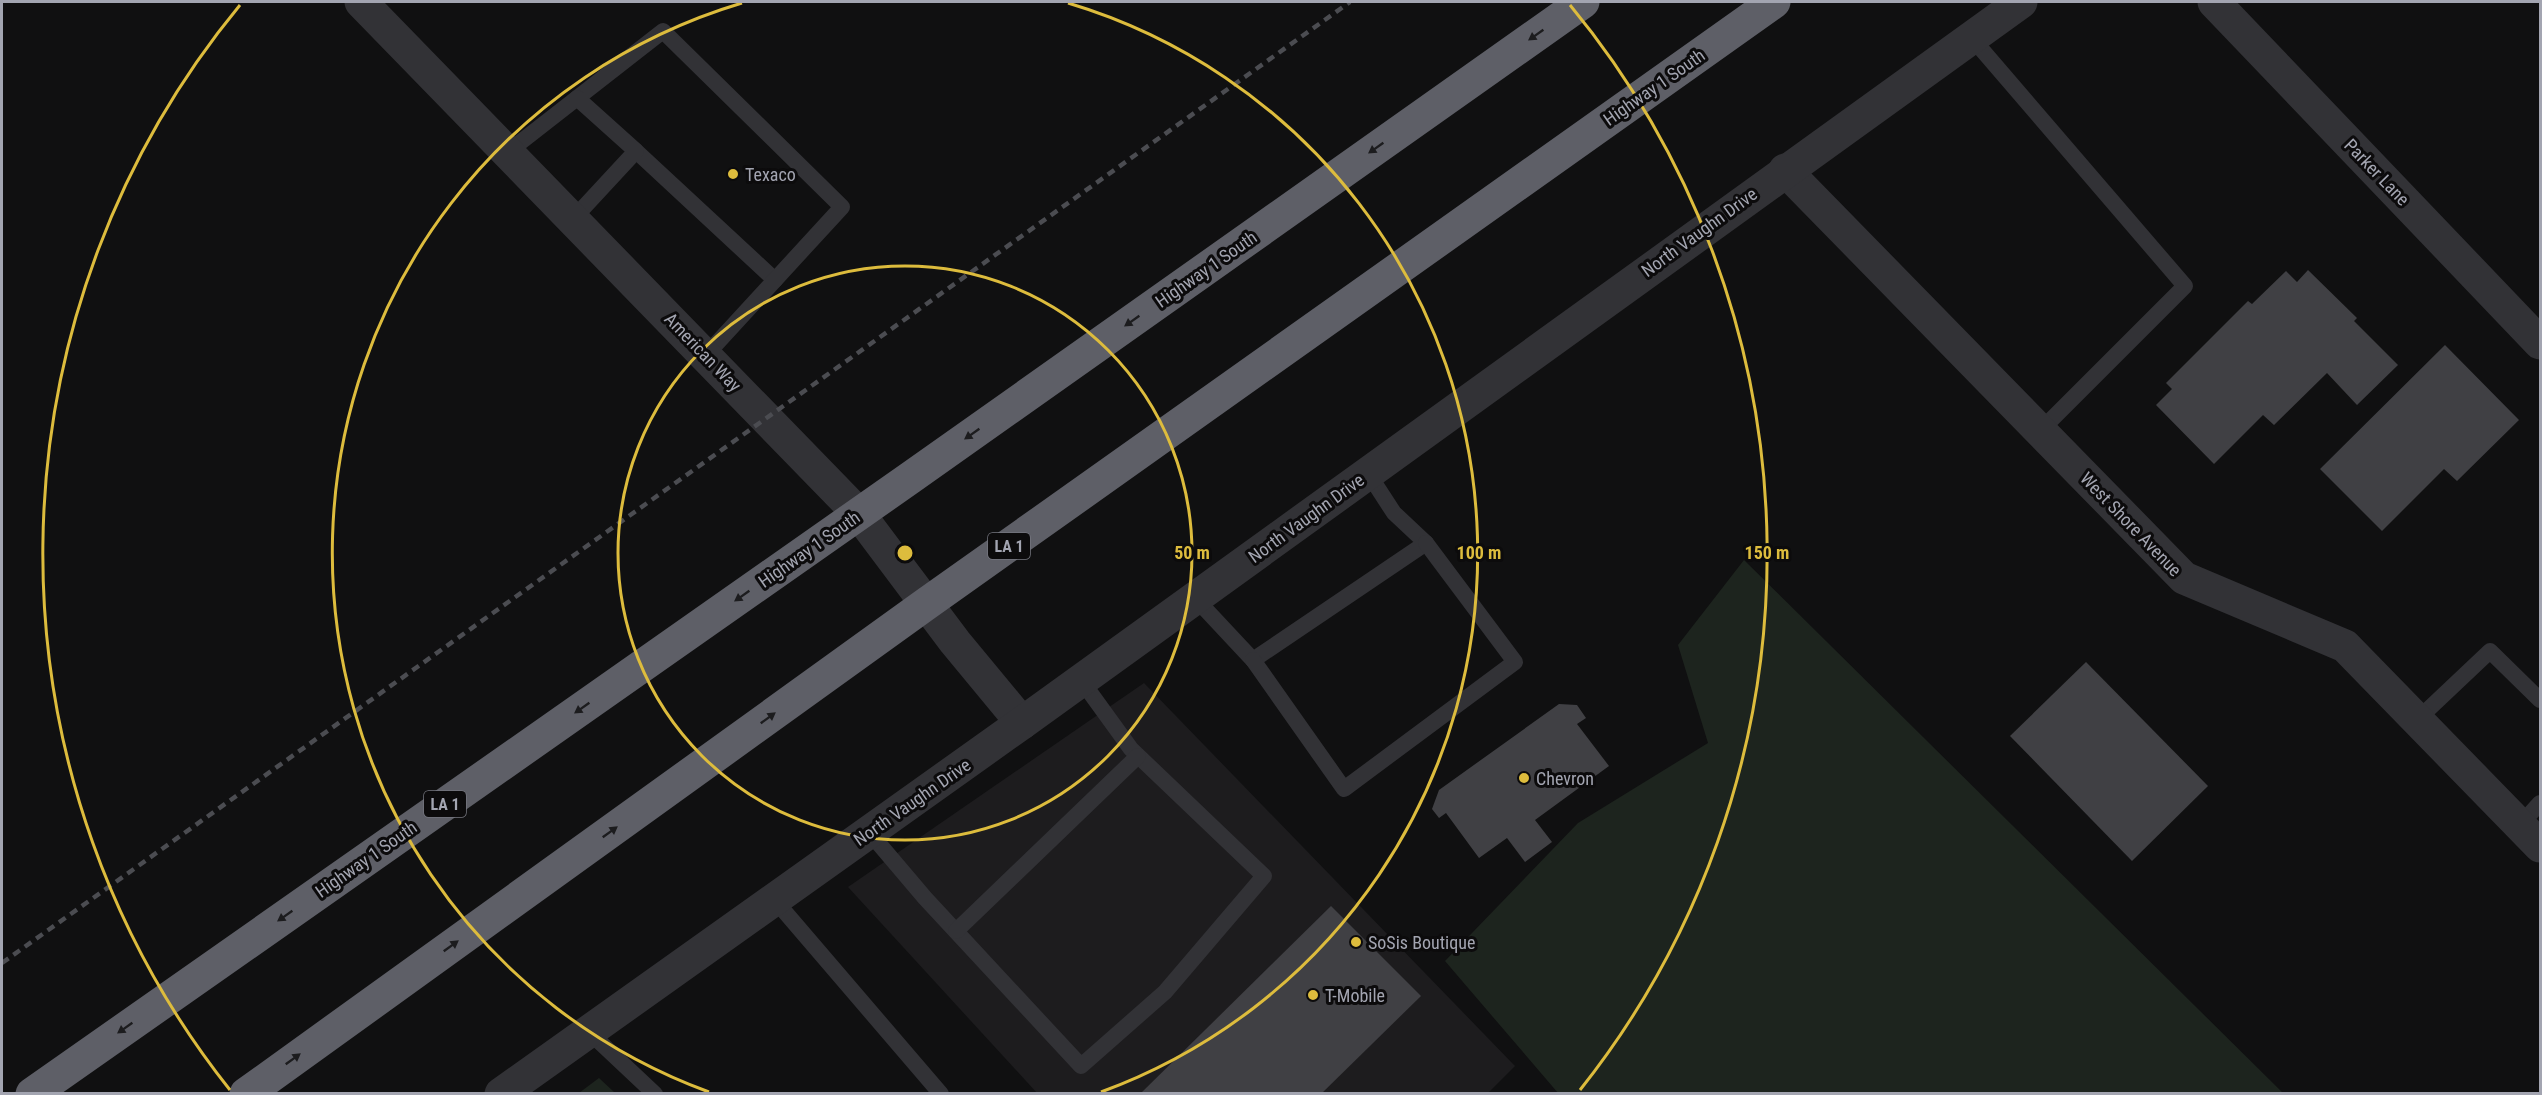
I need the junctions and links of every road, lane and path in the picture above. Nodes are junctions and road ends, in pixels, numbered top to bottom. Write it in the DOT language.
graph roads {
  1 [pos="361,2"];
  2 [pos="1583,2"];
  3 [pos="1774,2"];
  4 [pos="2021,2"];
  5 [pos="2214,2"];
  6 [pos="1971,37"];
  7 [pos="577,98"];
  8 [pos="508,152"];
  9 [pos="636,152"];
  10 [pos="1785,170"];
  11 [pos="573,219"];
  12 [pos="775,280"];
  13 [pos="2541,343"];
  14 [pos="706,355"];
  15 [pos="2040,431"];
  16 [pos="1368,472"];
  17 [pos="859,514"];
  18 [pos="1426,543"];
  19 [pos="1195,598"];
  20 [pos="926,604"];
  21 [pos="1252,660"];
  22 [pos="1081,680"];
  23 [pos="2541,700"];
  24 [pos="2417,720"];
  25 [pos="1022,723"];
  26 [pos="1138,756"];
  27 [pos="2534,825"];
  28 [pos="869,832"];
  29 [pos="773,898"];
  30 [pos="956,931"];
  31 [pos="588,1031"];
  32 [pos="32,1094"];
  33 [pos="246,1094"];
  34 [pos="501,1094"];
  35 [pos="655,1094"];
  36 [pos="941,1094"];
  1 -- 8 [label="street, American Way"];
  2 -- 17 [label="highway, Highway 1 South / LA 1, one-way"];
  3 -- 20 [label="highway, Highway 1 South / LA 1"];
  4 -- 6 [label="street, North Vaughn Drive"];
  5 -- 13 [label="street, Parker Lane"];
  6 -- 10 [label="street, North Vaughn Drive"];
  6 -- 15 [label="lane"];
  7 -- 8 [label="lane"];
  7 -- 9 [label="lane"];
  7 -- 12 [label="lane"];
  8 -- 11 [label="street, American Way"];
  9 -- 11 [label="lane"];
  9 -- 12 [label="lane"];
  10 -- 15 [label="street, West Shore Avenue"];
  10 -- 16 [label="street, North Vaughn Drive"];
  11 -- 14 [label="street, American Way"];
  12 -- 14 [label="lane"];
  14 -- 17 [label="street, American Way"];
  15 -- 24 [label="street, West Shore Avenue"];
  16 -- 18 [label="lane"];
  16 -- 19 [label="street, North Vaughn Drive"];
  17 -- 20 [label="street, American Way"];
  17 -- 32 [label="highway, Highway 1 South / LA 1, one-way"];
  18 -- 21 [label="lane"];
  18 -- 21 [label="lane"];
  19 -- 21 [label="lane"];
  19 -- 22 [label="street, North Vaughn Drive"];
  20 -- 25 [label="street, American Way"];
  33 -- 20 [label="highway, Highway 1 South / LA 1, one-way"];
  22 -- 25 [label="street, North Vaughn Drive"];
  22 -- 26 [label="lane"];
  23 -- 24 [label="lane"];
  24 -- 27 [label="street, West Shore Avenue"];
  25 -- 28 [label="street, North Vaughn Drive"];
  26 -- 30 [label="lane"];
  26 -- 30 [label="lane"];
  28 -- 29 [label="street, North Vaughn Drive"];
  28 -- 30 [label="lane"];
  29 -- 31 [label="street, North Vaughn Drive"];
  29 -- 36 [label="lane"];
  31 -- 34 [label="street, North Vaughn Drive"];
  31 -- 35 [label="lane"];
}
